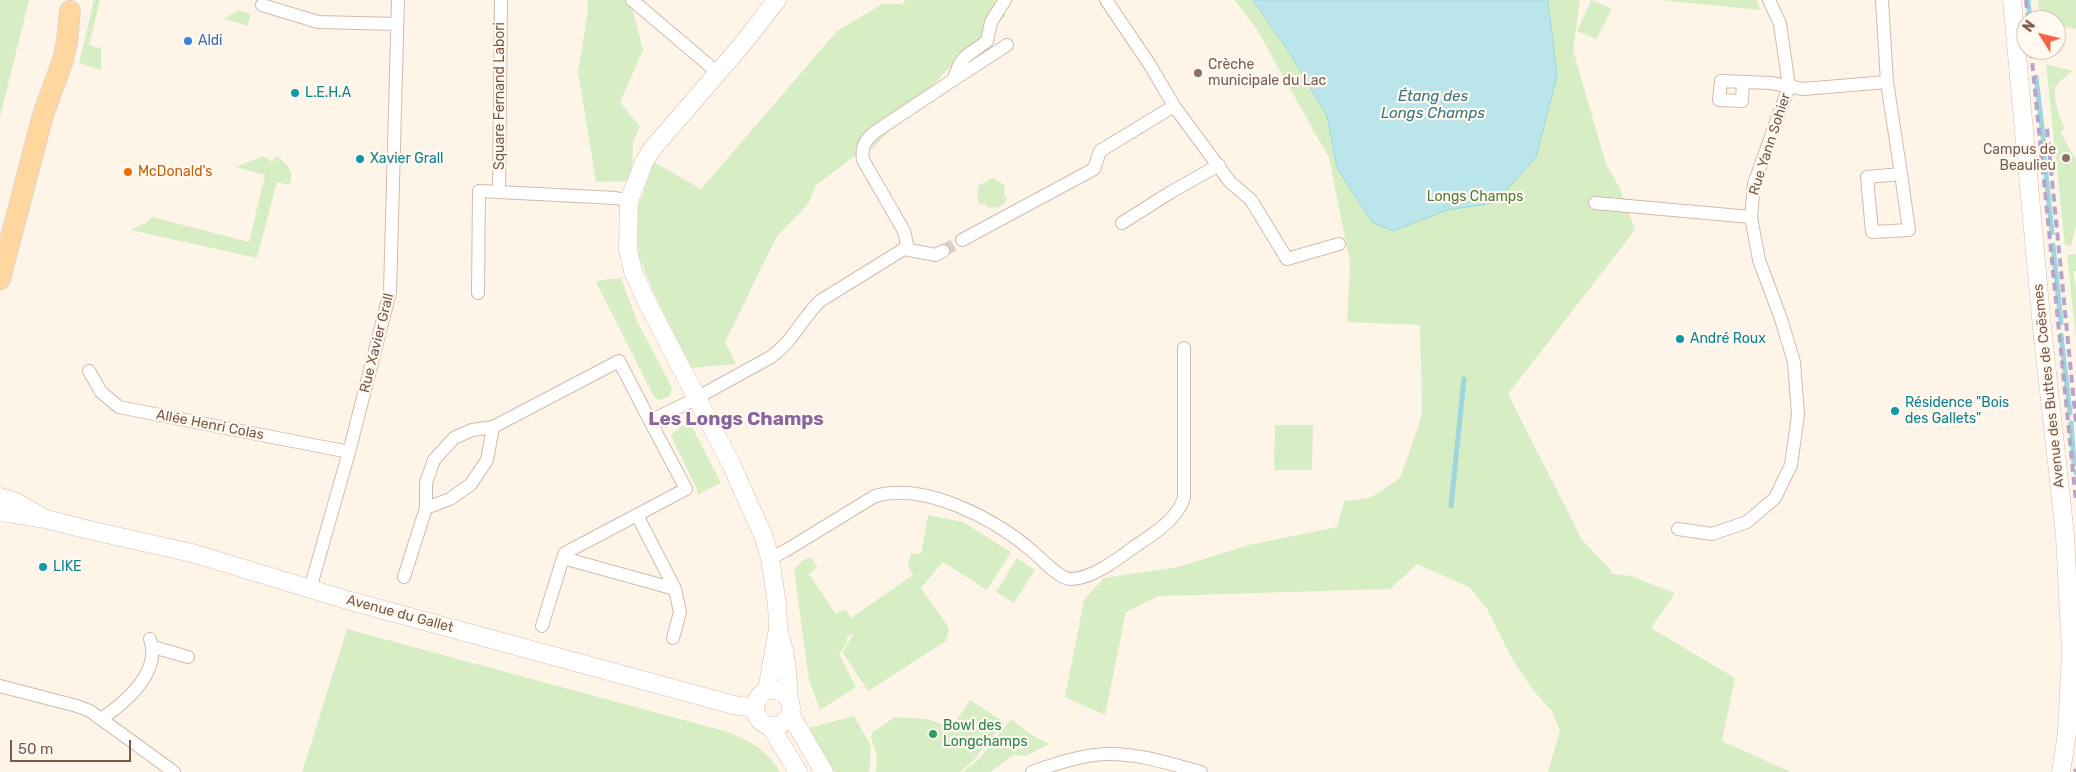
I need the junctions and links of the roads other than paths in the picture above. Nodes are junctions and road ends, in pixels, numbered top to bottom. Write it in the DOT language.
graph roads {
  1 [pos="398,0"];
  2 [pos="501,0"];
  3 [pos="632,0"];
  4 [pos="777,0"];
  5 [pos="1006,0"];
  6 [pos="1106,0"];
  7 [pos="1769,0"];
  8 [pos="1882,0"];
  9 [pos="2012,0"];
  10 [pos="262,5"];
  11 [pos="71,6"];
  12 [pos="397,24"];
  13 [pos="1006,45"];
  14 [pos="718,73"];
  15 [pos="954,80"];
  16 [pos="1743,82"];
  17 [pos="1887,82"];
  18 [pos="1789,86"];
  19 [pos="1174,106"];
  20 [pos="1219,165"];
  21 [pos="1901,174"];
  22 [pos="500,192"];
  23 [pos="629,202"];
  24 [pos="1595,202"];
  25 [pos="1751,217"];
  26 [pos="1122,223"];
  27 [pos="962,240"];
  28 [pos="1338,244"];
  29 [pos="904,249"];
  30 [pos="943,251"];
  31 [pos="0,280"];
  32 [pos="478,293"];
  33 [pos="1184,348"];
  34 [pos="89,370"];
  35 [pos="696,398"];
  36 [pos="650,421"];
  37 [pos="494,427"];
  38 [pos="349,452"];
  39 [pos="0,497"];
  40 [pos="426,508"];
  41 [pos="0,512"];
  42 [pos="637,515"];
  43 [pos="46,519"];
  44 [pos="1678,529"];
  45 [pos="563,558"];
  46 [pos="770,558"];
  47 [pos="404,577"];
  48 [pos="310,589"];
  49 [pos="674,589"];
  50 [pos="542,626"];
  51 [pos="778,629"];
  52 [pos="673,638"];
  53 [pos="188,657"];
  54 [pos="0,686"];
  55 [pos="767,690"];
  56 [pos="790,707"];
  57 [pos="754,708"];
  58 [pos="101,719"];
  59 [pos="770,727"];
  60 [pos="174,772"];
  61 [pos="798,772"];
  62 [pos="824,772"];
  63 [pos="1032,772"];
  64 [pos="1201,772"];
  65 [pos="2061,772"];
  1 -- 12 [label="street, Rue Xavier Grall"];
  2 -- 22 [label="street, Square Fernand Labori"];
  3 -- 14 [label="street"];
  4 -- 14 [label="street"];
  5 -- 15 [label="street"];
  6 -- 19 [label="street"];
  7 -- 18 [label="street, Rue Yann Sohier"];
  8 -- 17 [label="street"];
  9 -- 65 [label="street, Avenue des Buttes de Coësmes"];
  10 -- 12 [label="street"];
  11 -- 31 [label="main road"];
  12 -- 38 [label="street, Rue Xavier Grall"];
  13 -- 15 [label="street"];
  14 -- 23 [label="street"];
  15 -- 29 [label="street"];
  16 -- 18 [label="street"];
  17 -- 18 [label="street"];
  17 -- 21 [label="street"];
  18 -- 25 [label="street, Rue Yann Sohier"];
  19 -- 20 [label="street"];
  19 -- 27 [label="street"];
  20 -- 26 [label="street"];
  20 -- 28 [label="street"];
  21 -- 21 [label="street"];
  22 -- 23 [label="street"];
  22 -- 32 [label="street"];
  23 -- 35 [label="street"];
  24 -- 25 [label="street"];
  25 -- 44 [label="street, Rue Yann Sohier"];
  29 -- 30 [label="street"];
  29 -- 35 [label="street"];
  33 -- 46 [label="street"];
  34 -- 38 [label="street, Allée Henri Colas"];
  35 -- 36 [label="street"];
  35 -- 46 [label="street"];
  36 -- 37 [label="street"];
  36 -- 42 [label="street"];
  37 -- 40 [label="street"];
  37 -- 40 [label="street"];
  38 -- 48 [label="street, Rue Xavier Grall"];
  39 -- 43 [label="street, Avenue du Gallet"];
  40 -- 47 [label="street"];
  41 -- 43 [label="street, Avenue du Gallet"];
  42 -- 45 [label="street"];
  42 -- 49 [label="street"];
  43 -- 48 [label="street, Avenue du Gallet"];
  45 -- 49 [label="street"];
  45 -- 50 [label="street"];
  46 -- 51 [label="street"];
  48 -- 57 [label="street, Avenue du Gallet"];
  49 -- 52 [label="street"];
  51 -- 55 [label="street"];
  51 -- 56 [label="street"];
  53 -- 58 [label="street"];
  54 -- 58 [label="street"];
  55 -- 56 [label="street"];
  55 -- 57 [label="street"];
  56 -- 59 [label="street"];
  56 -- 62 [label="street"];
  57 -- 59 [label="street"];
  58 -- 60 [label="street"];
  59 -- 61 [label="street"];
  63 -- 64 [label="street"];
}
